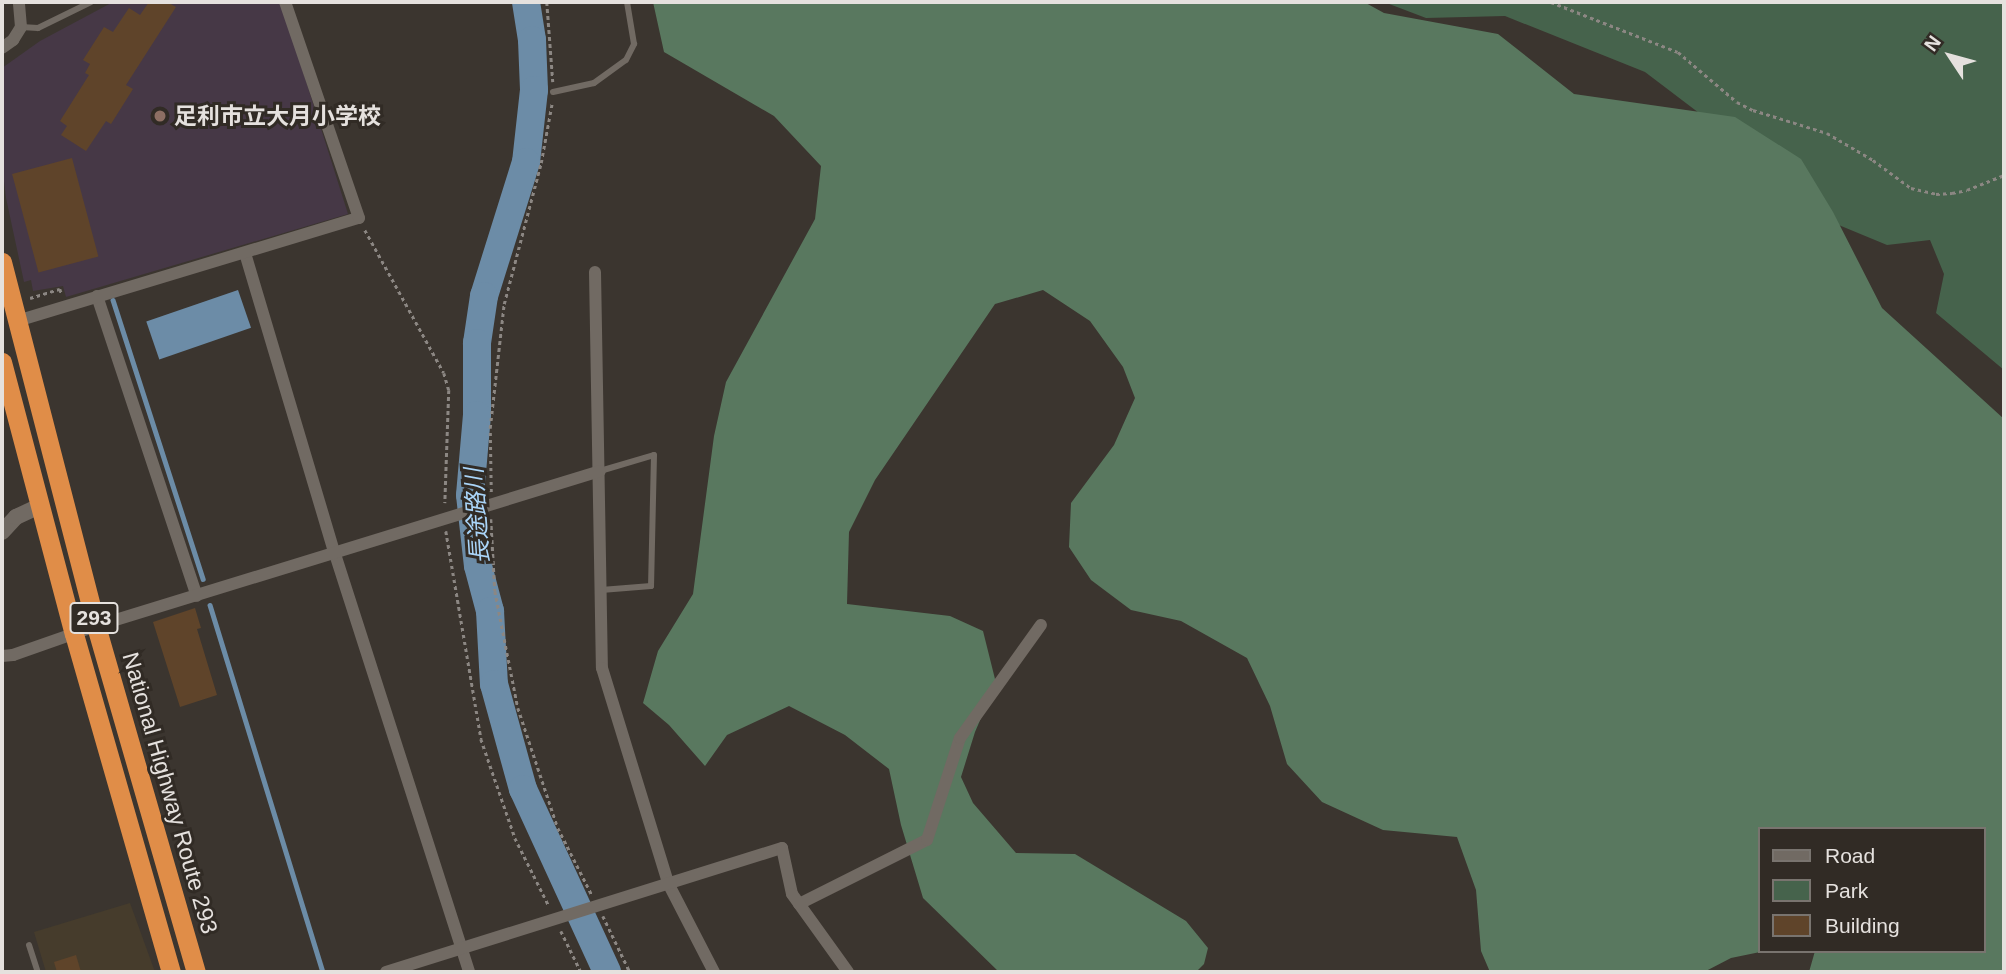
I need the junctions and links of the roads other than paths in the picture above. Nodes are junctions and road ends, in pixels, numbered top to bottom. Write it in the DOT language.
graph roads {
  1 [pos="19,2"];
  2 [pos="91,2"];
  3 [pos="285,2"];
  4 [pos="627,2"];
  5 [pos="21,27"];
  6 [pos="2,48"];
  7 [pos="553,92"];
  8 [pos="245,253"];
  9 [pos="2,262"];
  10 [pos="595,272"];
  11 [pos="97,296"];
  12 [pos="17,321"];
  13 [pos="2,362"];
  14 [pos="600,471"];
  15 [pos="40,506"];
  16 [pos="2,532"];
  17 [pos="335,554"];
  18 [pos="601,590"];
  19 [pos="197,596"];
  20 [pos="1041,625"];
  21 [pos="96,626"];
  22 [pos="74,634"];
  23 [pos="2,656"];
  24 [pos="668,883"];
  25 [pos="799,904"];
  26 [pos="29,945"];
  27 [pos="463,950"];
  28 [pos="38,972"];
  29 [pos="171,972"];
  30 [pos="196,972"];
  31 [pos="386,972"];
  32 [pos="469,972"];
  33 [pos="714,972"];
  34 [pos="848,972"];
  1 -- 5 [label="street"];
  2 -- 5 [label="lane"];
  3 -- 8 [label="street"];
  4 -- 7 [label="lane"];
  5 -- 6 [label="street"];
  8 -- 11 [label="street"];
  8 -- 17 [label="street"];
  9 -- 12 [label="highway, National Highway Route 293 / 293"];
  10 -- 14 [label="street"];
  11 -- 12 [label="street"];
  11 -- 19 [label="street"];
  12 -- 21 [label="highway, National Highway Route 293 / 293"];
  13 -- 15 [label="highway, 293"];
  14 -- 17 [label="street"];
  14 -- 18 [label="street"];
  14 -- 18 [label="lane"];
  15 -- 16 [label="street"];
  15 -- 22 [label="highway, 293"];
  17 -- 19 [label="street"];
  17 -- 27 [label="street"];
  18 -- 24 [label="street"];
  19 -- 21 [label="street"];
  20 -- 25 [label="street"];
  21 -- 22 [label="street"];
  21 -- 30 [label="highway, National Highway Route 293 / 293"];
  22 -- 23 [label="street"];
  22 -- 29 [label="highway, 293"];
  24 -- 25 [label="street"];
  24 -- 27 [label="street"];
  24 -- 33 [label="street"];
  25 -- 34 [label="street"];
  26 -- 28 [label="lane"];
  27 -- 31 [label="street"];
  27 -- 32 [label="street"];
}
